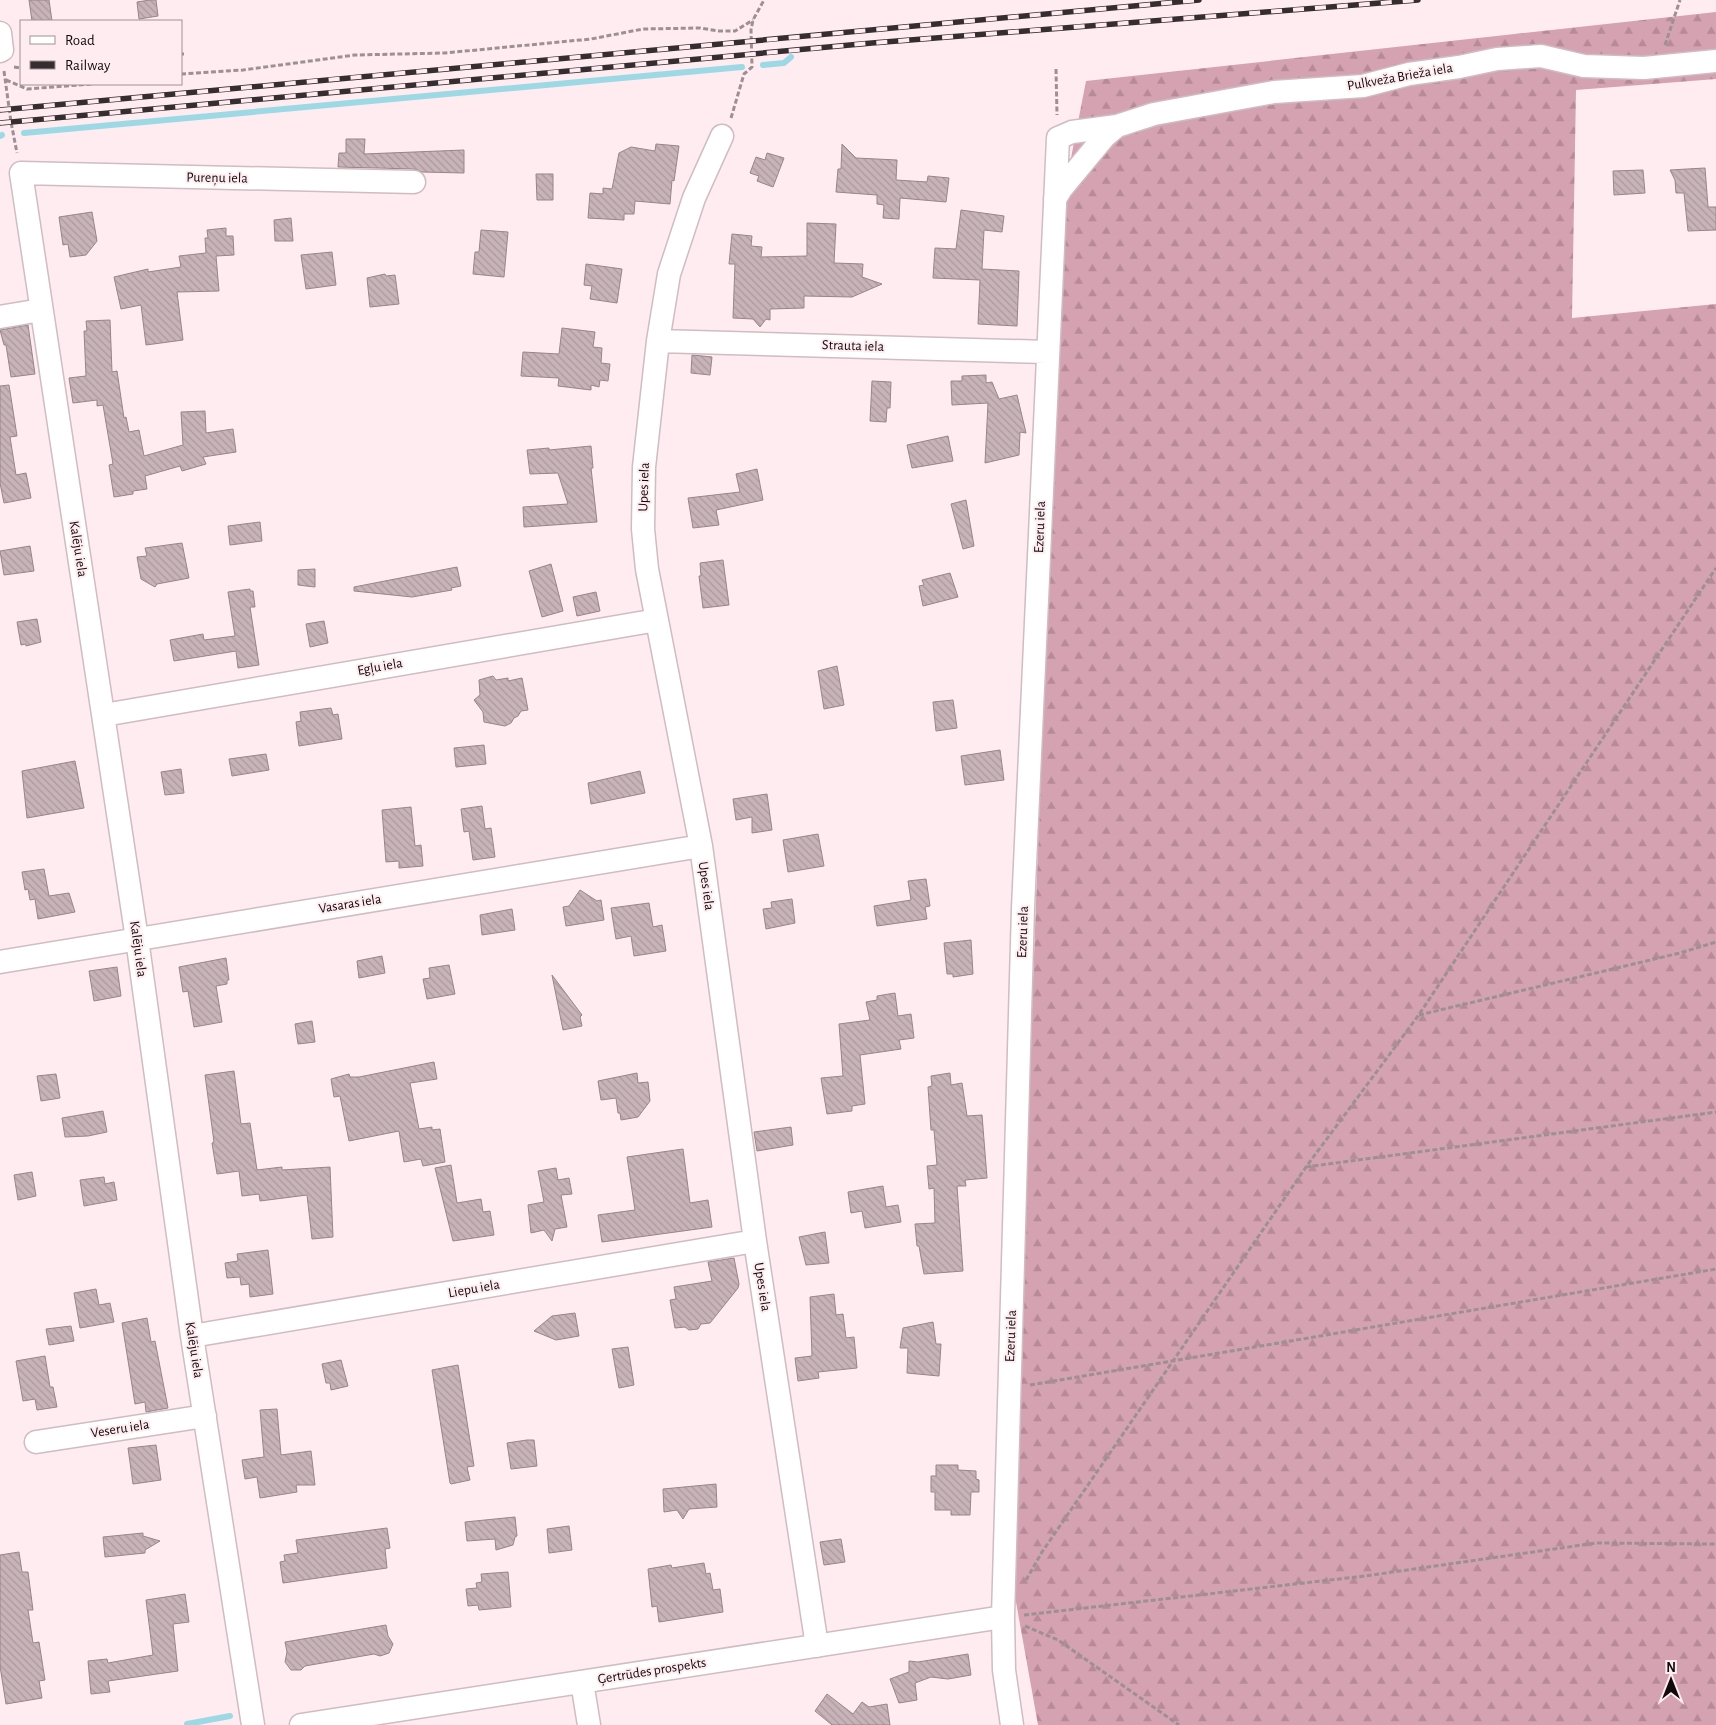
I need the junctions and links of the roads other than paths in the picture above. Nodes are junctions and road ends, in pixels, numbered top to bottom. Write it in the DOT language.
graph roads {
  1 [pos="1716,61"];
  2 [pos="1117,126"];
  3 [pos="722,136"];
  4 [pos="1058,138"];
  5 [pos="21,174"];
  6 [pos="414,182"];
  7 [pos="1055,199"];
  8 [pos="41,310"];
  9 [pos="0,317"];
  10 [pos="658,341"];
  11 [pos="1047,352"];
  12 [pos="657,620"];
  13 [pos="104,715"];
  14 [pos="701,846"];
  15 [pos="137,939"];
  16 [pos="0,962"];
  17 [pos="755,1241"];
  18 [pos="192,1336"];
  19 [pos="205,1416"];
  20 [pos="36,1442"];
  21 [pos="1003,1617"];
  22 [pos="817,1646"];
  23 [pos="582,1682"];
  24 [pos="253,1725"];
  25 [pos="301,1725"];
  26 [pos="589,1725"];
  27 [pos="1012,1725"];
  1 -- 2 [label="street, Pulkveža Brieža iela"];
  2 -- 4 [label="street, Pulkveža Brieža iela"];
  2 -- 7 [label="street"];
  3 -- 10 [label="street, Upes iela"];
  4 -- 7 [label="street, Ezeru iela"];
  5 -- 6 [label="street, Pureņu iela"];
  5 -- 8 [label="street, Kalēju iela"];
  7 -- 11 [label="street, Ezeru iela"];
  8 -- 9 [label="street"];
  8 -- 13 [label="street, Kalēju iela"];
  10 -- 11 [label="street, Strauta iela"];
  10 -- 12 [label="street, Upes iela"];
  11 -- 21 [label="street, Ezeru iela"];
  12 -- 13 [label="street, Egļu iela"];
  12 -- 14 [label="street, Upes iela"];
  13 -- 15 [label="street, Kalēju iela"];
  14 -- 15 [label="street, Vasaras iela"];
  14 -- 17 [label="street, Upes iela"];
  15 -- 16 [label="street, Vasaras iela"];
  15 -- 18 [label="street, Kalēju iela"];
  17 -- 18 [label="street, Liepu iela"];
  17 -- 22 [label="street, Upes iela"];
  18 -- 19 [label="street, Kalēju iela"];
  19 -- 20 [label="street, Veseru iela"];
  19 -- 24 [label="street, Kalēju iela"];
  21 -- 22 [label="street, Ģertrūdes prospekts"];
  21 -- 27 [label="street, Ezeru iela"];
  22 -- 23 [label="street, Ģertrūdes prospekts"];
  23 -- 25 [label="street, Ģertrūdes prospekts"];
  23 -- 26 [label="street"];
}
